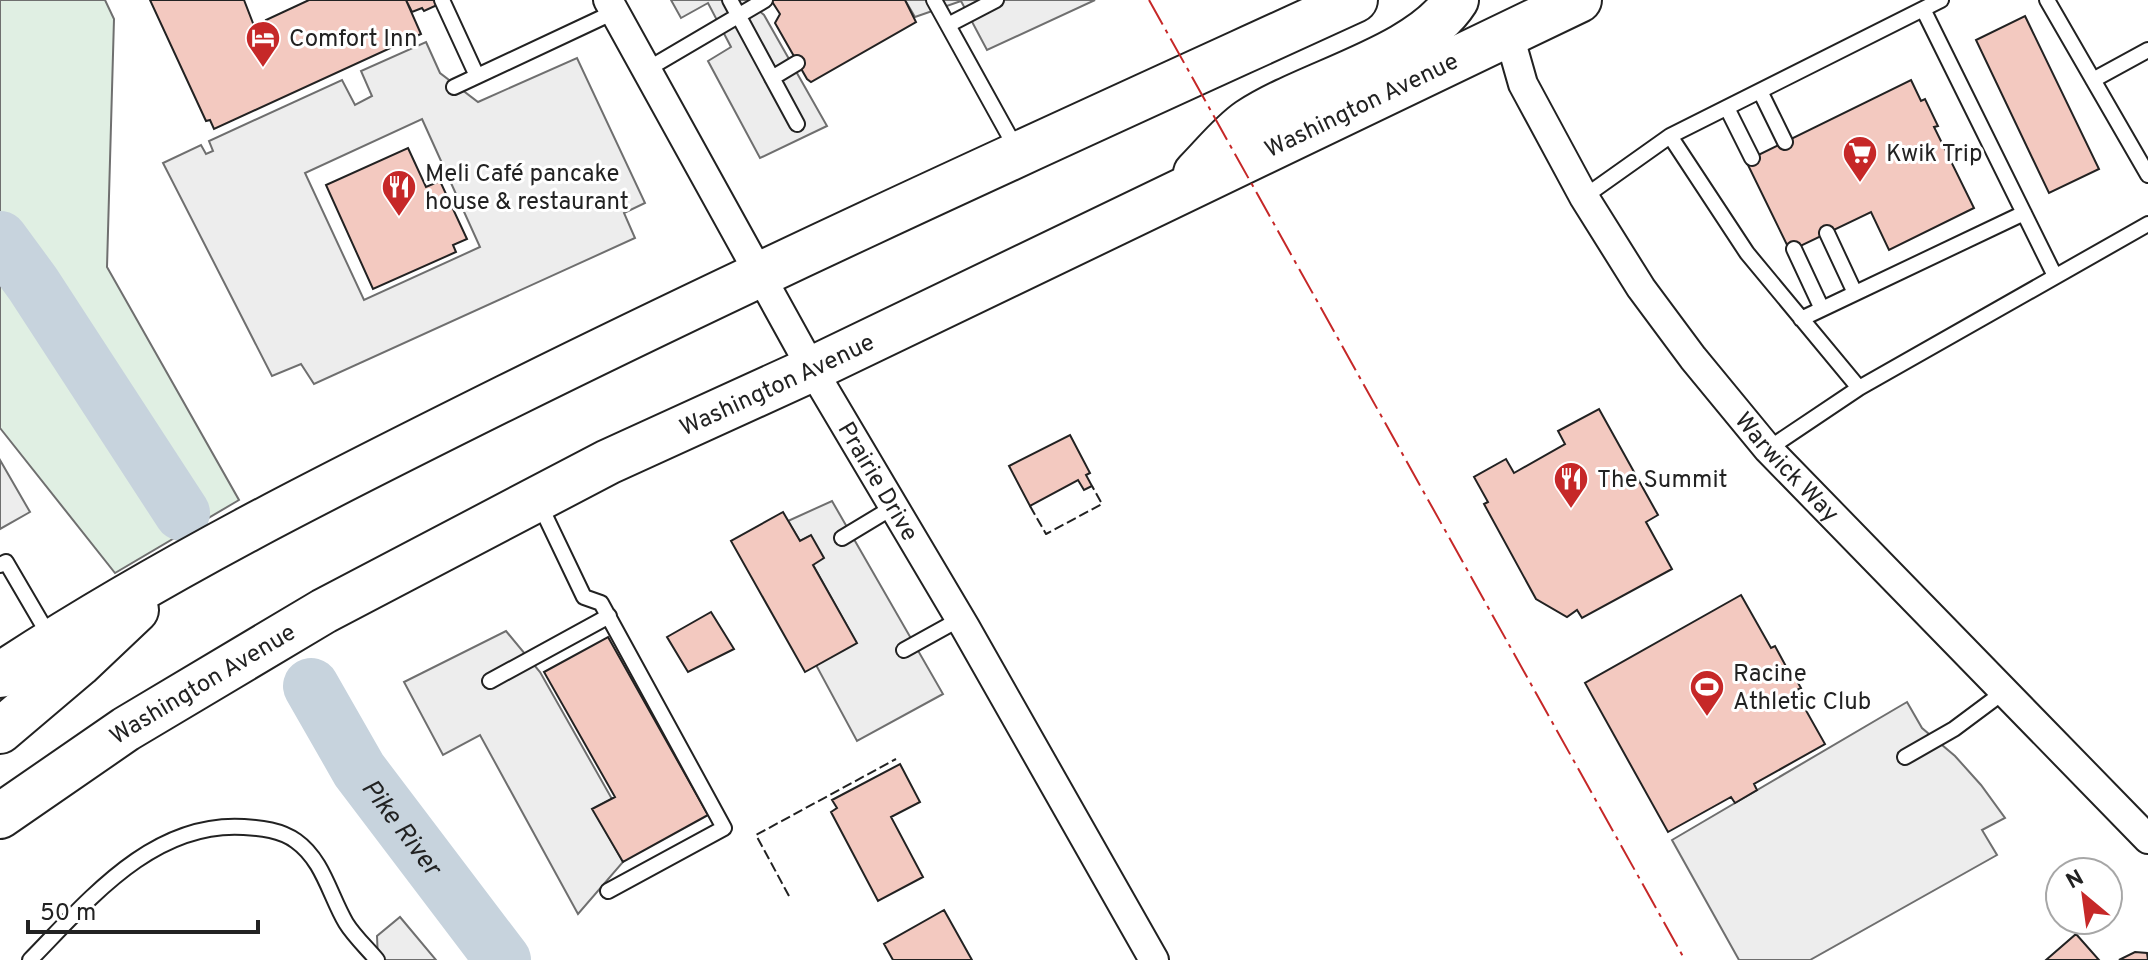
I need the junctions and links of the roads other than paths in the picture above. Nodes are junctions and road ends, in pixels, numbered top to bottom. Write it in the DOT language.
graph roads {
  1 [pos="442,0"];
  2 [pos="730,0"];
  3 [pos="765,0"];
  4 [pos="934,0"];
  5 [pos="996,0"];
  6 [pos="1355,0"];
  7 [pos="1456,0"];
  8 [pos="1579,0"];
  9 [pos="1941,0"];
  10 [pos="2047,0"];
  11 [pos="611,6"];
  12 [pos="1923,9"];
  13 [pos="738,14"];
  14 [pos="1510,17"];
  15 [pos="948,25"];
  16 [pos="2148,50"];
  17 [pos="797,63"];
  18 [pos="646,70"];
  19 [pos="477,76"];
  20 [pos="772,78"];
  21 [pos="2093,80"];
  22 [pos="454,87"];
  23 [pos="1760,91"];
  24 [pos="1727,108"];
  25 [pos="797,124"];
  26 [pos="1670,136"];
  27 [pos="1785,142"];
  28 [pos="1020,154"];
  29 [pos="1752,158"];
  30 [pos="2148,175"];
  31 [pos="1172,197"];
  32 [pos="1584,197"];
  33 [pos="2024,213"];
  34 [pos="2148,224"];
  35 [pos="1827,233"];
  36 [pos="1794,249"];
  37 [pos="758,274"];
  38 [pos="2055,276"];
  39 [pos="1855,293"];
  40 [pos="1822,309"];
  41 [pos="1801,319"];
  42 [pos="812,369"];
  43 [pos="1859,388"];
  44 [pos="1768,449"];
  45 [pos="537,499"];
  46 [pos="895,506"];
  47 [pos="842,538"];
  48 [pos="3,564"];
  49 [pos="609,616"];
  50 [pos="960,619"];
  51 [pos="904,650"];
  52 [pos="61,656"];
  53 [pos="0,675"];
  54 [pos="490,681"];
  55 [pos="2005,691"];
  56 [pos="0,731"];
  57 [pos="1905,757"];
  58 [pos="0,816"];
  59 [pos="2148,839"];
  60 [pos="608,891"];
  61 [pos="30,960"];
  62 [pos="377,960"];
  63 [pos="1154,960"];
  1 -- 19 [label="lane"];
  2 -- 13 [label="lane"];
  3 -- 13 [label="lane"];
  4 -- 15 [label="lane"];
  5 -- 15 [label="lane"];
  6 -- 28 [label="main road"];
  7 -- 31 [label="main road"];
  8 -- 14 [label="main road, Washington Avenue"];
  9 -- 12 [label="lane"];
  10 -- 21 [label="lane"];
  11 -- 18 [label="street, Prairie Drive"];
  11 -- 19 [label="lane"];
  12 -- 23 [label="lane"];
  12 -- 33 [label="lane"];
  13 -- 18 [label="lane"];
  13 -- 20 [label="lane"];
  14 -- 31 [label="main road, Washington Avenue"];
  14 -- 32 [label="street, Warwick Way"];
  15 -- 28 [label="lane"];
  16 -- 21 [label="lane"];
  17 -- 20 [label="lane"];
  18 -- 37 [label="street, Prairie Drive"];
  19 -- 22 [label="lane"];
  20 -- 25 [label="lane"];
  21 -- 30 [label="lane"];
  23 -- 24 [label="lane"];
  23 -- 27 [label="lane"];
  24 -- 26 [label="lane"];
  24 -- 29 [label="lane"];
  26 -- 32 [label="lane"];
  26 -- 41 [label="lane"];
  28 -- 37 [label="main road"];
  31 -- 42 [label="main road, Washington Avenue"];
  32 -- 44 [label="street, Warwick Way"];
  33 -- 38 [label="lane"];
  33 -- 39 [label="lane"];
  34 -- 38 [label="lane"];
  35 -- 39 [label="lane"];
  36 -- 40 [label="lane"];
  37 -- 42 [label="street, Prairie Drive"];
  37 -- 52 [label="main road"];
  38 -- 43 [label="lane"];
  39 -- 40 [label="lane"];
  40 -- 41 [label="lane"];
  41 -- 43 [label="lane"];
  42 -- 45 [label="main road, Washington Avenue"];
  42 -- 46 [label="street, Prairie Drive"];
  43 -- 44 [label="lane"];
  44 -- 55 [label="street, Warwick Way"];
  45 -- 49 [label="lane"];
  45 -- 58 [label="main road, Washington Avenue"];
  46 -- 47 [label="lane"];
  46 -- 50 [label="street, Prairie Drive"];
  48 -- 52 [label="lane"];
  49 -- 54 [label="lane"];
  49 -- 60 [label="lane"];
  50 -- 51 [label="lane"];
  50 -- 63 [label="street, Prairie Drive"];
  52 -- 53 [label="main road"];
  52 -- 56 [label="main road"];
  55 -- 57 [label="lane"];
  55 -- 59 [label="street, Warwick Way"];
  61 -- 62 [label="lane"];
}
